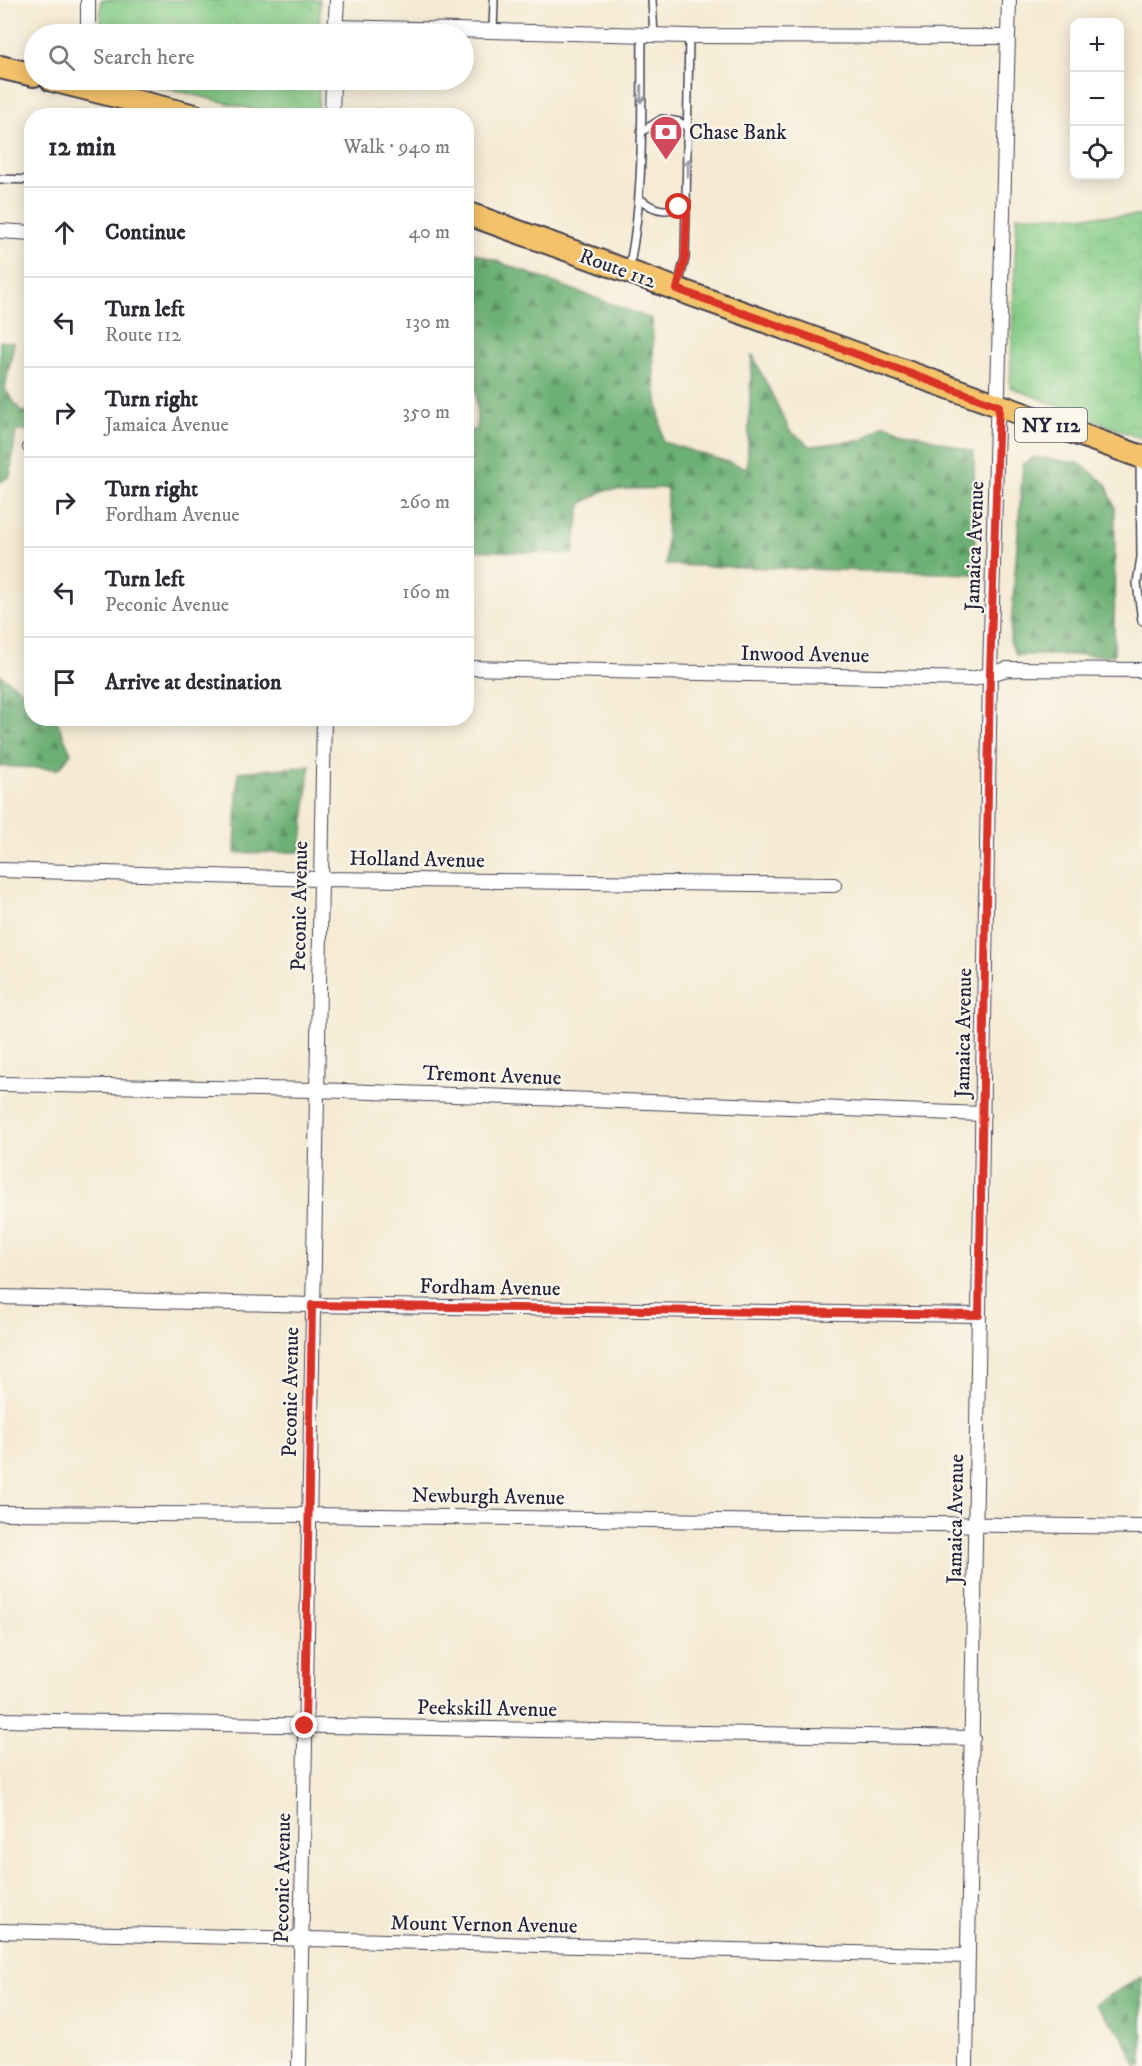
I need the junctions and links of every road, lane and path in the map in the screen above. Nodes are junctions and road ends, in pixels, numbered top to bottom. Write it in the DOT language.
graph roads {
  1 [pos="88,0"];
  2 [pos="337,0"];
  3 [pos="494,0"];
  4 [pos="652,0"];
  5 [pos="1008,0"];
  6 [pos="88,24"];
  7 [pos="335,24"];
  8 [pos="474,31"];
  9 [pos="494,31"];
  10 [pos="648,35"];
  11 [pos="689,36"];
  12 [pos="1008,37"];
  13 [pos="0,67"];
  14 [pos="24,73"];
  15 [pos="106,90"];
  16 [pos="333,90"];
  17 [pos="166,108"];
  18 [pos="332,108"];
  19 [pos="688,128"];
  20 [pos="641,132"];
  21 [pos="0,179"];
  22 [pos="24,180"];
  23 [pos="640,199"];
  24 [pos="687,202"];
  25 [pos="474,216"];
  26 [pos="0,231"];
  27 [pos="24,232"];
  28 [pos="628,271"];
  29 [pos="677,289"];
  30 [pos="999,406"];
  31 [pos="1141,457"];
  32 [pos="1142,621"];
  33 [pos="474,668"];
  34 [pos="1142,670"];
  35 [pos="990,673"];
  36 [pos="324,726"];
  37 [pos="0,870"];
  38 [pos="320,879"];
  39 [pos="834,885"];
  40 [pos="0,1084"];
  41 [pos="316,1090"];
  42 [pos="983,1114"];
  43 [pos="0,1297"];
  44 [pos="312,1305"];
  45 [pos="979,1315"];
  46 [pos="0,1513"];
  47 [pos="309,1515"];
  48 [pos="976,1524"];
  49 [pos="1142,1527"];
  50 [pos="0,1720"];
  51 [pos="305,1726"];
  52 [pos="973,1738"];
  53 [pos="0,1931"];
  54 [pos="302,1941"];
  55 [pos="968,1956"];
  56 [pos="299,2066"];
  57 [pos="966,2066"];
  1 -- 6 [label="street"];
  2 -- 7 [label="street"];
  3 -- 9 [label="lane"];
  4 -- 10 [label="lane"];
  5 -- 12 [label="street, Jamaica Avenue"];
  8 -- 9 [label="street"];
  9 -- 10 [label="street"];
  10 -- 11 [label="street"];
  10 -- 20 [label="lane, one-way"];
  11 -- 12 [label="street"];
  11 -- 19 [label="lane"];
  12 -- 30 [label="street, Jamaica Avenue"];
  13 -- 14 [label="main road"];
  15 -- 17 [label="main road"];
  16 -- 18 [label="street"];
  19 -- 20 [label="lane"];
  24 -- 19 [label="lane, one-way"];
  20 -- 23 [label="lane"];
  21 -- 22 [label="lane"];
  23 -- 24 [label="lane"];
  23 -- 28 [label="lane"];
  24 -- 29 [label="lane"];
  25 -- 28 [label="main road, Route 112 / NY 112"];
  26 -- 27 [label="street"];
  28 -- 29 [label="main road, Route 112 / NY 112"];
  29 -- 30 [label="main road, Route 112 / NY 112"];
  30 -- 31 [label="main road, Route 112 / NY 112"];
  30 -- 35 [label="street, Jamaica Avenue"];
  31 -- 32 [label="lane"];
  33 -- 35 [label="street, Inwood Avenue"];
  34 -- 35 [label="street, Inwood Avenue"];
  35 -- 42 [label="street, Jamaica Avenue"];
  36 -- 38 [label="street, Peconic Avenue"];
  37 -- 38 [label="street, Holland Avenue"];
  38 -- 39 [label="street, Holland Avenue"];
  38 -- 41 [label="street, Peconic Avenue"];
  40 -- 41 [label="street, Tremont Avenue"];
  41 -- 42 [label="street, Tremont Avenue"];
  41 -- 44 [label="street, Peconic Avenue"];
  42 -- 45 [label="street, Jamaica Avenue"];
  43 -- 44 [label="street, Fordham Avenue"];
  44 -- 45 [label="street, Fordham Avenue"];
  44 -- 47 [label="street, Peconic Avenue"];
  45 -- 48 [label="street, Jamaica Avenue"];
  46 -- 47 [label="street, Newburgh Avenue"];
  47 -- 48 [label="street, Newburgh Avenue"];
  47 -- 51 [label="street, Peconic Avenue"];
  48 -- 49 [label="street, Newburgh Avenue"];
  48 -- 52 [label="street, Jamaica Avenue"];
  50 -- 51 [label="street, Peekskill Avenue"];
  51 -- 52 [label="street, Peekskill Avenue"];
  51 -- 54 [label="street, Peconic Avenue"];
  52 -- 55 [label="street, Jamaica Avenue"];
  53 -- 54 [label="street, Mount Vernon Avenue"];
  54 -- 55 [label="street, Mount Vernon Avenue"];
  54 -- 56 [label="street, Peconic Avenue"];
  55 -- 57 [label="street, Jamaica Avenue"];
}
